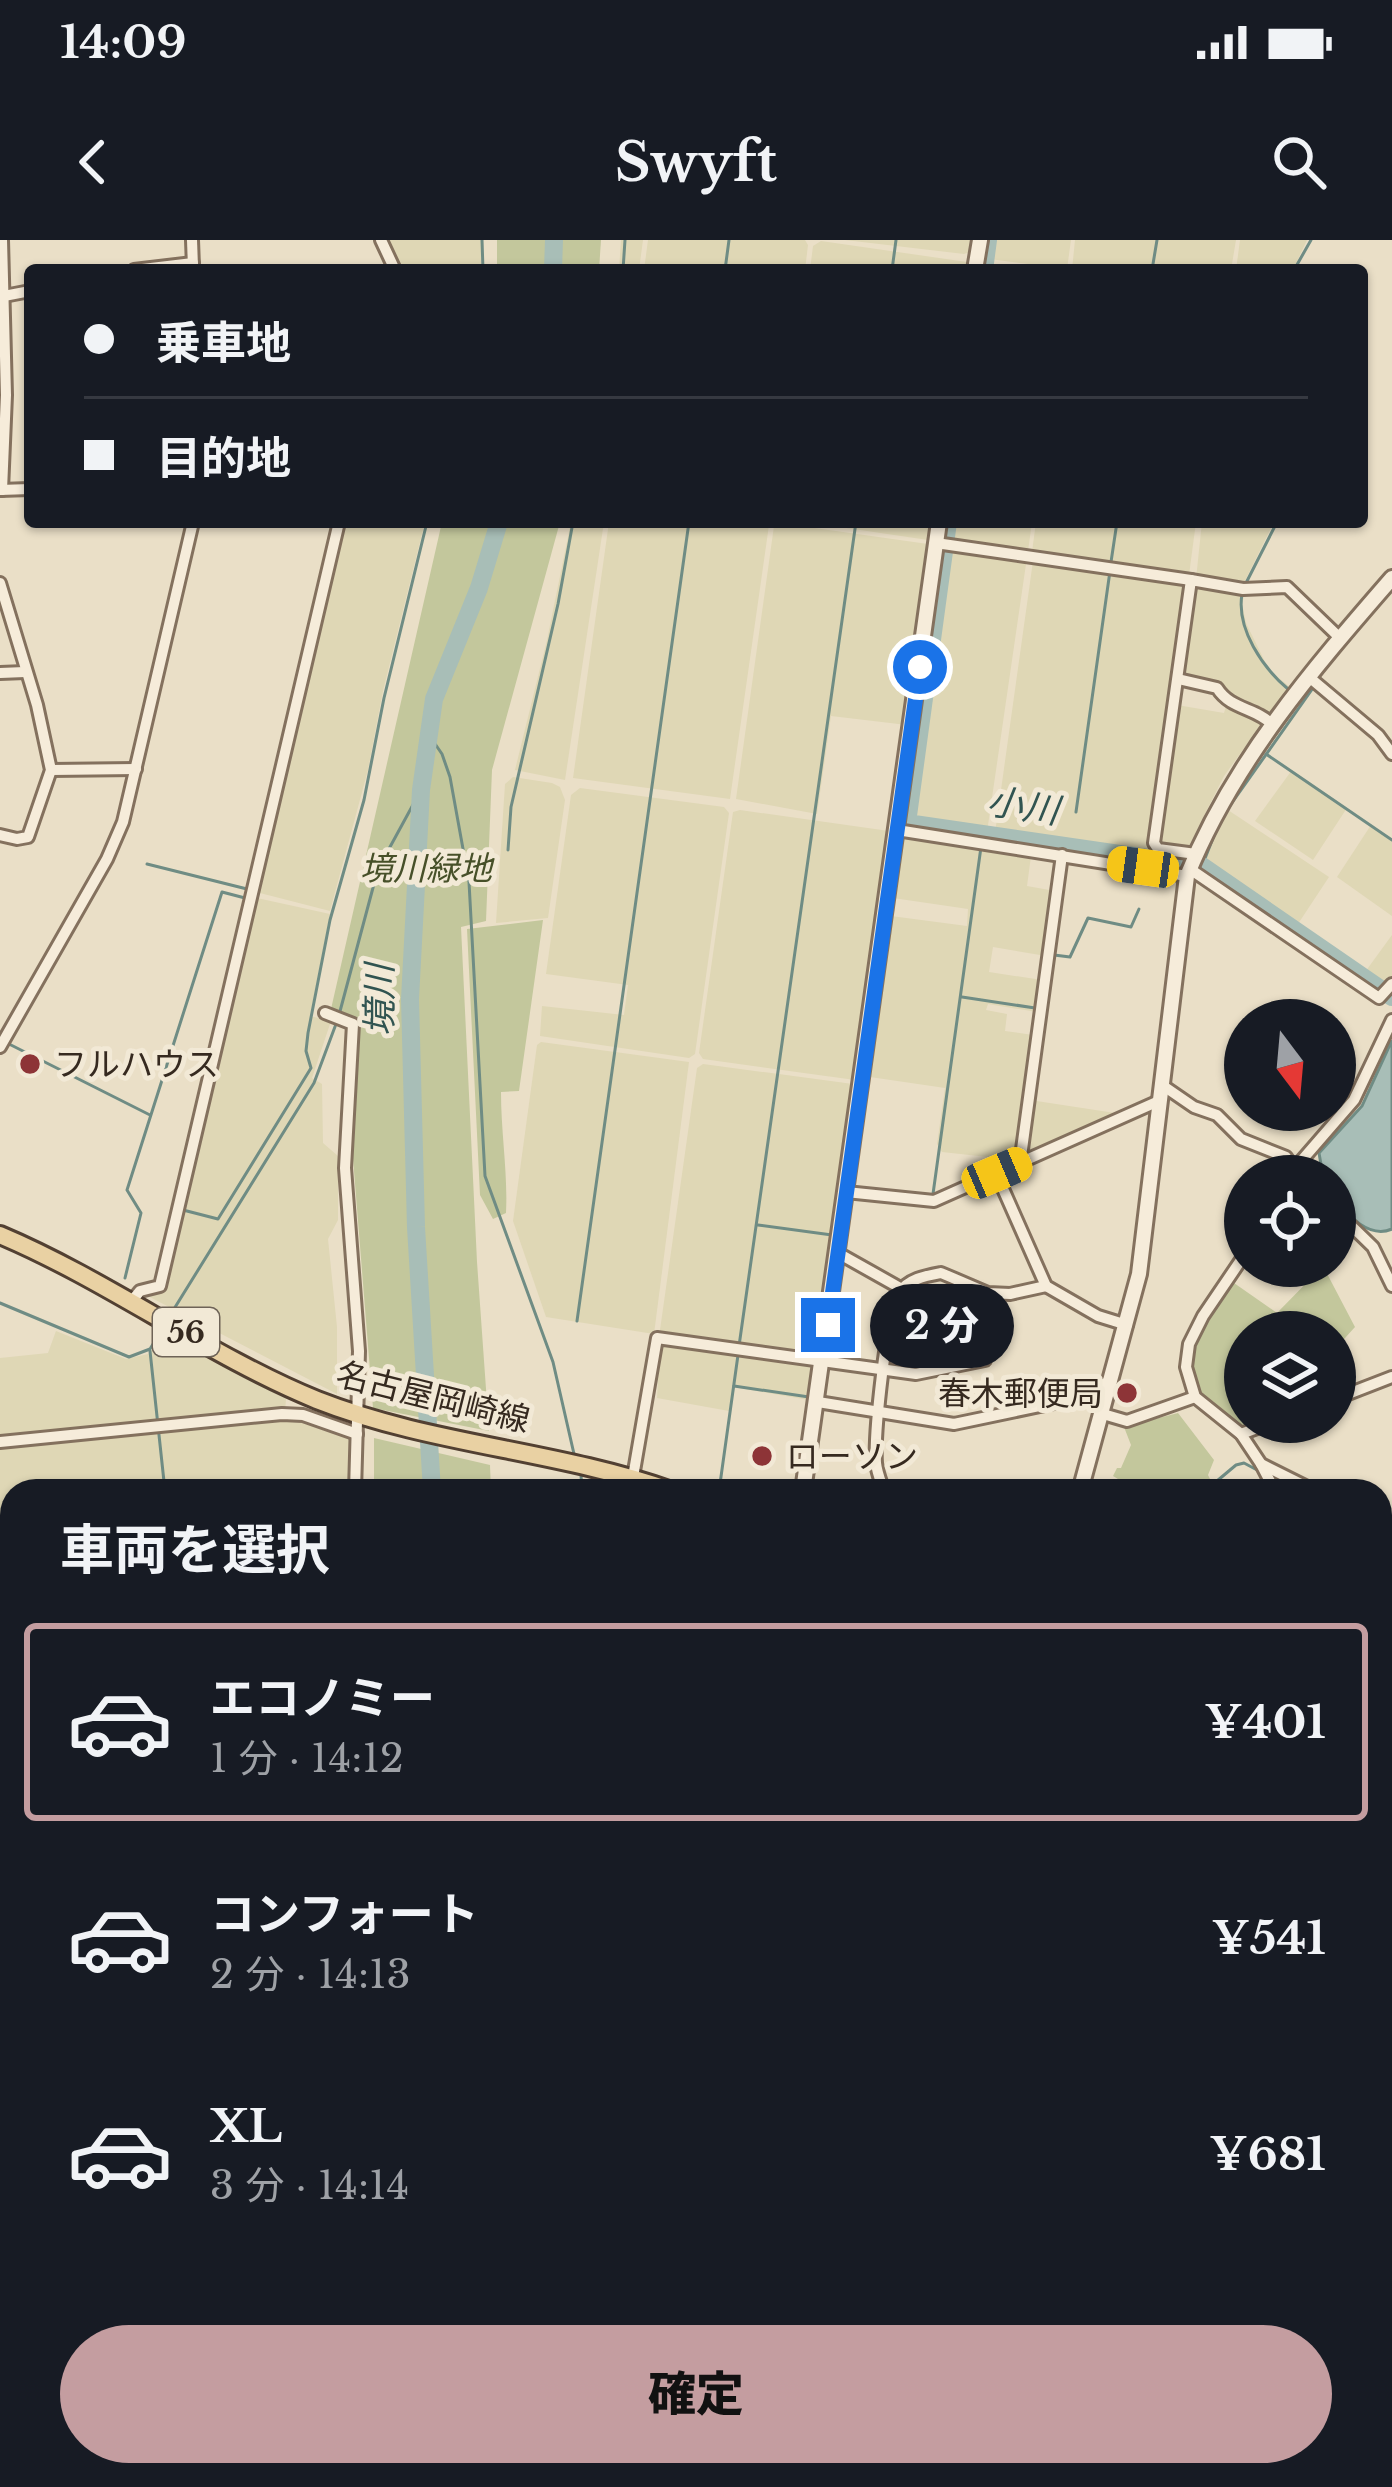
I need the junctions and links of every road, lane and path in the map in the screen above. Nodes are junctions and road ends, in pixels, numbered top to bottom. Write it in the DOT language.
graph roads {
  1 [pos="2,240"];
  2 [pos="24,292"];
  3 [pos="4,296"];
  4 [pos="1,490"];
  5 [pos="192,528"];
  6 [pos="338,528"];
  7 [pos="938,528"];
  8 [pos="936,543"];
  9 [pos="1392,578"];
  10 [pos="1191,580"];
  11 [pos="0,583"];
  12 [pos="1340,638"];
  13 [pos="25,671"];
  14 [pos="0,673"];
  15 [pos="1309,677"];
  16 [pos="1178,679"];
  17 [pos="1273,725"];
  18 [pos="1392,754"];
  19 [pos="136,769"];
  20 [pos="51,770"];
  21 [pos="898,830"];
  22 [pos="0,835"];
  23 [pos="1062,855"];
  24 [pos="1191,864"];
  25 [pos="1392,984"];
  26 [pos="326,1014"];
  27 [pos="1392,1019"];
  28 [pos="0,1047"];
  29 [pos="1161,1092"];
  30 [pos="1281,1155"];
  31 [pos="1306,1155"];
  32 [pos="1020,1163"];
  33 [pos="997,1173"];
  34 [pos="846,1192"];
  35 [pos="1356,1230"];
  36 [pos="0,1234"];
  37 [pos="838,1253"];
  38 [pos="1224,1284"];
  39 [pos="1046,1286"];
  40 [pos="1392,1286"];
  41 [pos="902,1289"];
  42 [pos="131,1302"];
  43 [pos="1127,1325"];
  44 [pos="985,1360"];
  45 [pos="823,1361"];
  46 [pos="885,1371"];
  47 [pos="1392,1377"];
  48 [pos="1112,1380"];
  49 [pos="1356,1391"];
  50 [pos="1196,1396"];
  51 [pos="818,1402"];
  52 [pos="880,1411"];
  53 [pos="1103,1414"];
  54 [pos="366,1417"];
  55 [pos="1224,1420"];
  56 [pos="357,1433"];
  57 [pos="0,1442"];
  58 [pos="1247,1443"];
  59 [pos="1261,1464"];
  60 [pos="633,1477"];
  61 [pos="355,1479"];
  62 [pos="637,1479"];
  63 [pos="805,1479"];
  64 [pos="880,1479"];
  65 [pos="1084,1479"];
  66 [pos="1269,1479"];
  67 [pos="1292,1479"];
  1 -- 3 [label="street"];
  2 -- 3 [label="street"];
  3 -- 4 [label="street"];
  5 -- 19 [label="street"];
  6 -- 42 [label="street"];
  7 -- 8 [label="street"];
  8 -- 10 [label="street"];
  8 -- 21 [label="street"];
  9 -- 12 [label="street"];
  10 -- 12 [label="street"];
  10 -- 16 [label="street"];
  11 -- 13 [label="street"];
  12 -- 15 [label="street"];
  13 -- 14 [label="street"];
  13 -- 20 [label="street"];
  15 -- 17 [label="street"];
  15 -- 18 [label="street"];
  16 -- 17 [label="street"];
  16 -- 24 [label="street"];
  17 -- 24 [label="street"];
  19 -- 20 [label="street"];
  19 -- 28 [label="street"];
  20 -- 22 [label="street"];
  21 -- 23 [label="street"];
  21 -- 34 [label="street"];
  23 -- 24 [label="street"];
  23 -- 32 [label="street"];
  24 -- 25 [label="street"];
  24 -- 29 [label="street"];
  26 -- 54 [label="street"];
  27 -- 31 [label="street"];
  29 -- 30 [label="street"];
  29 -- 32 [label="street"];
  29 -- 43 [label="street"];
  32 -- 33 [label="street"];
  33 -- 34 [label="street"];
  33 -- 39 [label="street"];
  34 -- 37 [label="street"];
  35 -- 40 [label="street"];
  36 -- 42 [label="main road, 名古屋岡崎線 / 56"];
  37 -- 41 [label="street"];
  37 -- 45 [label="street"];
  38 -- 50 [label="street"];
  39 -- 41 [label="street"];
  39 -- 43 [label="street"];
  41 -- 46 [label="street"];
  42 -- 54 [label="main road, 名古屋岡崎線 / 56"];
  43 -- 48 [label="street"];
  44 -- 46 [label="street"];
  45 -- 46 [label="street"];
  45 -- 51 [label="street"];
  45 -- 60 [label="street"];
  46 -- 52 [label="street"];
  47 -- 49 [label="street"];
  48 -- 52 [label="street"];
  48 -- 53 [label="street"];
  50 -- 53 [label="street"];
  50 -- 55 [label="street"];
  51 -- 52 [label="street"];
  51 -- 63 [label="street"];
  52 -- 64 [label="street"];
  53 -- 65 [label="street"];
  54 -- 56 [label="street"];
  54 -- 60 [label="main road, 名古屋岡崎線 / 56"];
  56 -- 57 [label="street"];
  56 -- 61 [label="street"];
  58 -- 59 [label="street"];
  59 -- 66 [label="street"];
  59 -- 67 [label="street"];
  60 -- 62 [label="main road, 名古屋岡崎線 / 56"];
}
